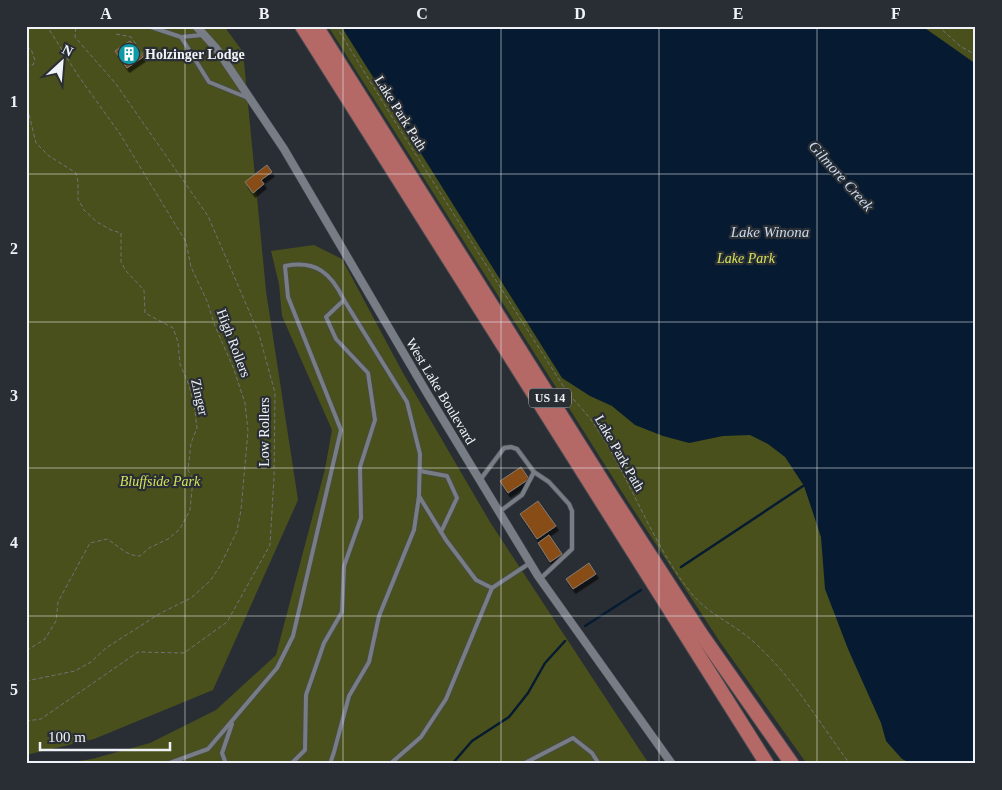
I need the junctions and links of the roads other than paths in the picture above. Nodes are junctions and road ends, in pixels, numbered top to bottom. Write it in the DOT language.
graph roads {
  1 [pos="148,26"];
  2 [pos="196,26"];
  3 [pos="302,26"];
  4 [pos="316,26"];
  5 [pos="202,35"];
  6 [pos="181,37"];
  7 [pos="250,99"];
  8 [pos="344,300"];
  9 [pos="420,471"];
  10 [pos="534,472"];
  11 [pos="480,480"];
  12 [pos="419,496"];
  13 [pos="499,512"];
  14 [pos="441,532"];
  15 [pos="530,563"];
  16 [pos="540,579"];
  17 [pos="492,588"];
  18 [pos="234,719"];
  19 [pos="167,764"];
  20 [pos="226,764"];
  21 [pos="291,764"];
  22 [pos="330,764"];
  23 [pos="392,764"];
  24 [pos="523,764"];
  25 [pos="599,764"];
  26 [pos="672,764"];
  27 [pos="767,764"];
  28 [pos="792,764"];
  1 -- 6 [label="lane"];
  2 -- 5 [label="street, West Lake Boulevard"];
  3 -- 27 [label="highway, US 14"];
  4 -- 28 [label="highway, US 14"];
  5 -- 6 [label="lane"];
  5 -- 7 [label="street, West Lake Boulevard"];
  6 -- 7 [label="lane"];
  7 -- 11 [label="street, West Lake Boulevard"];
  8 -- 9 [label="lane"];
  8 -- 18 [label="lane"];
  8 -- 21 [label="lane"];
  9 -- 12 [label="lane"];
  9 -- 14 [label="lane"];
  10 -- 11 [label="lane"];
  10 -- 13 [label="lane"];
  10 -- 16 [label="lane"];
  11 -- 13 [label="street, West Lake Boulevard"];
  12 -- 14 [label="lane"];
  12 -- 22 [label="lane"];
  13 -- 15 [label="street, West Lake Boulevard"];
  14 -- 17 [label="lane"];
  15 -- 16 [label="street, West Lake Boulevard"];
  15 -- 17 [label="lane"];
  16 -- 26 [label="street, West Lake Boulevard"];
  17 -- 23 [label="lane"];
  18 -- 19 [label="lane"];
  18 -- 20 [label="lane"];
  24 -- 25 [label="lane"];
}
